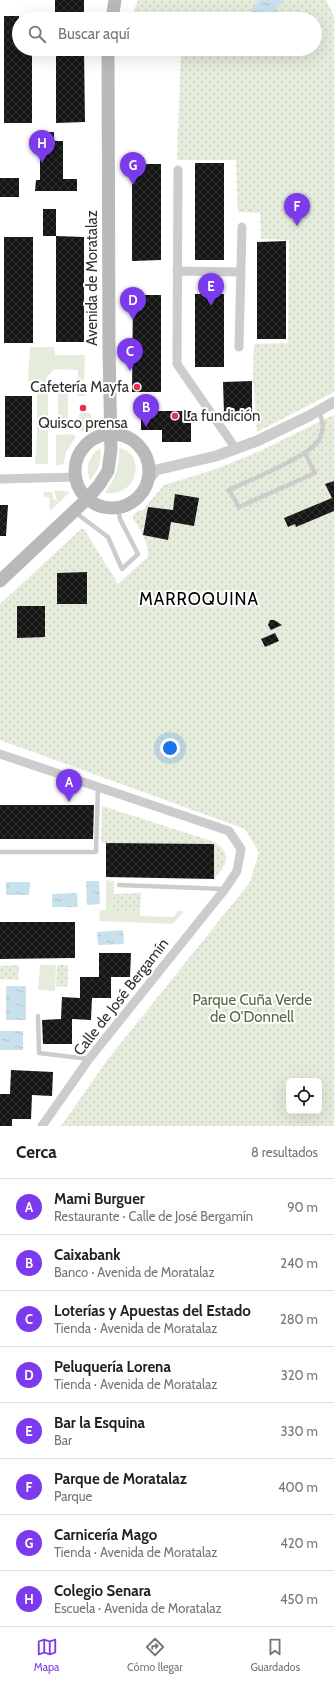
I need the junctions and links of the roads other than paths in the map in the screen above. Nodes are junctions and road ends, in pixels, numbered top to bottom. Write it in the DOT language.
graph roads {
  1 [pos="105,0"];
  2 [pos="115,0"];
  3 [pos="106,12"];
  4 [pos="113,12"];
  5 [pos="108,56"];
  6 [pos="178,170"];
  7 [pos="242,226"];
  8 [pos="178,271"];
  9 [pos="241,272"];
  10 [pos="239,347"];
  11 [pos="334,402"];
  12 [pos="319,411"];
  13 [pos="110,434"];
  14 [pos="236,449"];
  15 [pos="305,453"];
  16 [pos="152,467"];
  17 [pos="76,477"];
  18 [pos="0,479"];
  19 [pos="87,499"];
  20 [pos="118,508"];
  21 [pos="74,512"];
  22 [pos="0,581"];
  23 [pos="0,754"];
  24 [pos="98,787"];
  25 [pos="0,852"];
  26 [pos="119,885"];
  27 [pos="225,889"];
  28 [pos="38,1016"];
  29 [pos="89,1059"];
  30 [pos="42,1126"];
  1 -- 3 [label="main road"];
  2 -- 4 [label="main road"];
  5 -- 13 [label="main road, Avenida de Moratalaz"];
  6 -- 8 [label="street"];
  7 -- 9 [label="street"];
  8 -- 9 [label="street"];
  8 -- 14 [label="street"];
  9 -- 10 [label="street"];
  11 -- 12 [label="street"];
  12 -- 14 [label="street"];
  12 -- 15 [label="lane"];
  13 -- 16 [label="main road"];
  13 -- 17 [label="main road"];
  13 -- 19 [label="main road, Avenida de Moratalaz"];
  14 -- 16 [label="street"];
  15 -- 15 [label="lane"];
  16 -- 20 [label="main road"];
  17 -- 18 [label="street"];
  17 -- 19 [label="main road"];
  19 -- 20 [label="main road"];
  19 -- 21 [label="main road, Avenida de Moratalaz"];
  20 -- 21 [label="lane"];
  21 -- 22 [label="main road, Avenida de Moratalaz"];
  23 -- 24 [label="street, Calle de José Bergamín"];
  24 -- 25 [label="lane"];
  24 -- 27 [label="street, Calle de José Bergamín"];
  26 -- 27 [label="lane"];
  27 -- 29 [label="street, Calle de José Bergamín"];
  28 -- 29 [label="lane"];
  29 -- 30 [label="street, Calle de José Bergamín"];
}
